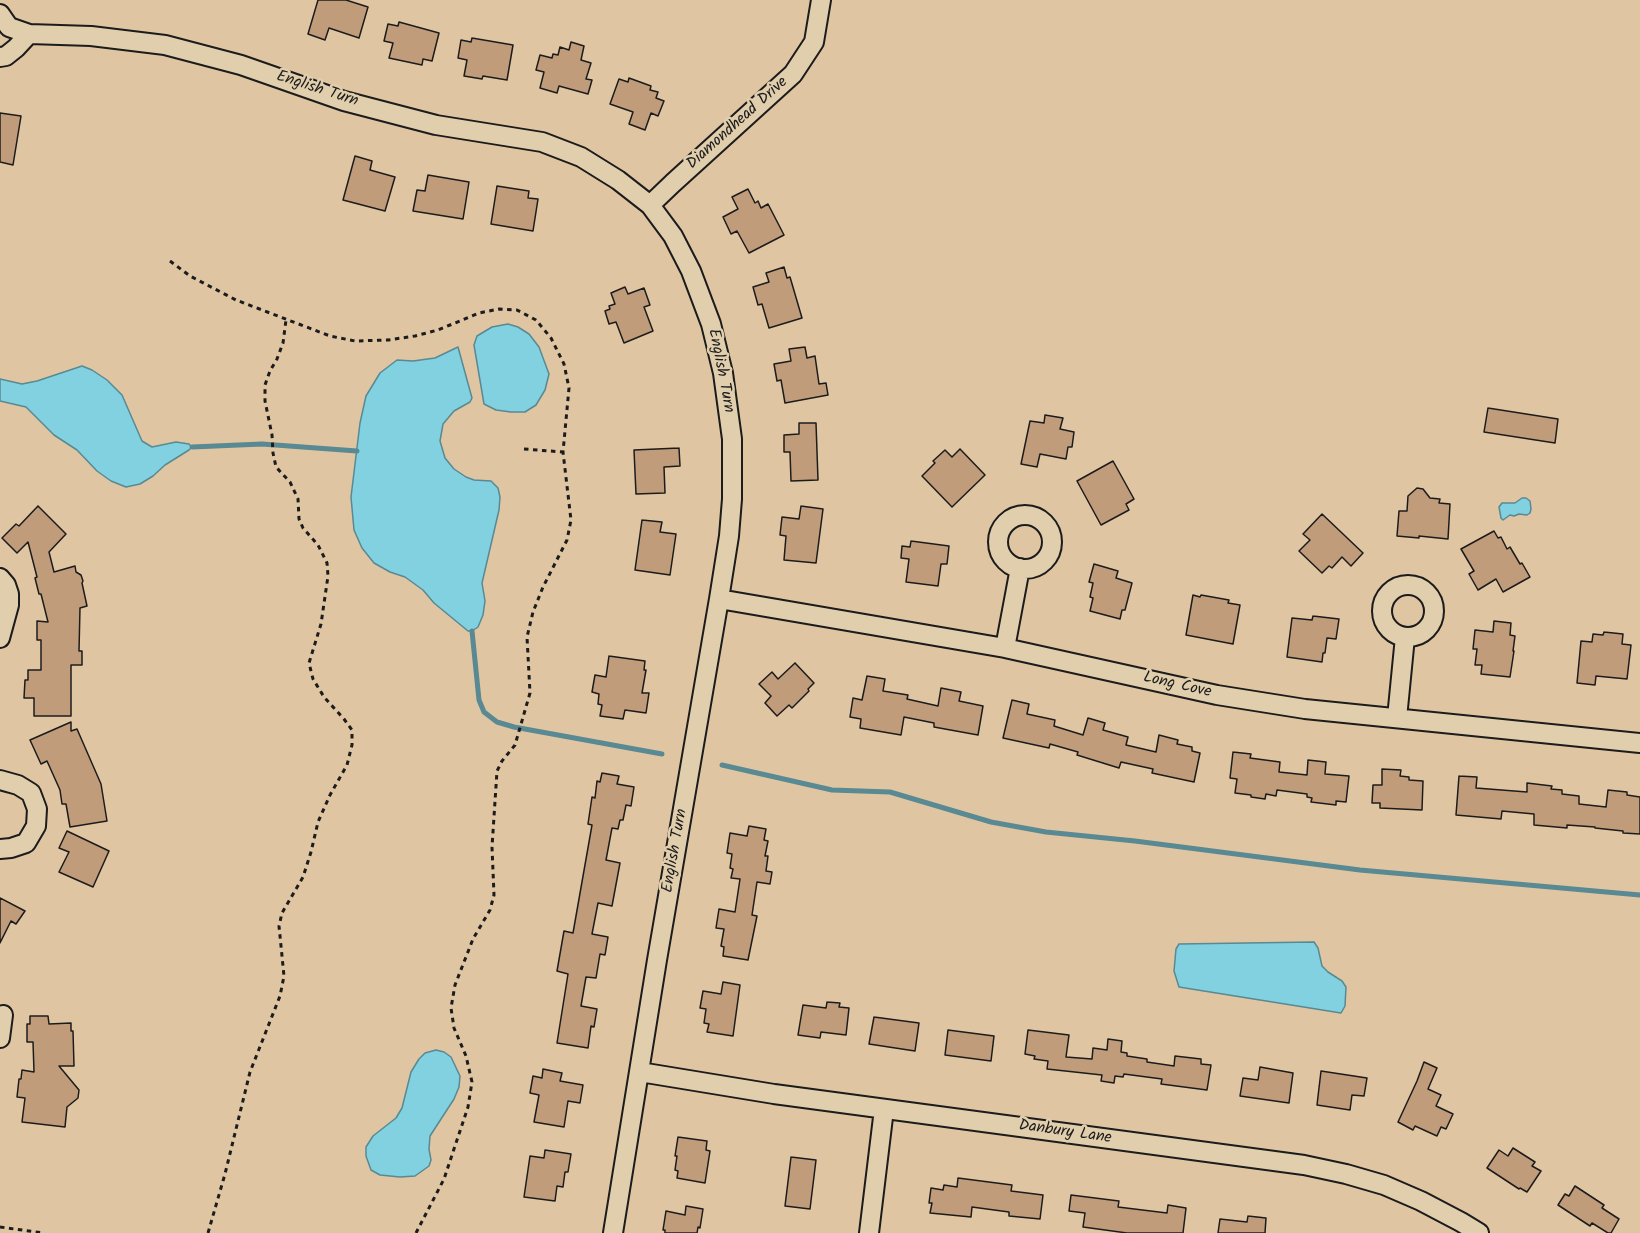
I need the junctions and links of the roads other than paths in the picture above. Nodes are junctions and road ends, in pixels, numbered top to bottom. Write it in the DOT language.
graph roads {
  1 [pos="821,0"];
  2 [pos="0,14"];
  3 [pos="29,34"];
  4 [pos="0,57"];
  5 [pos="650,205"];
  6 [pos="1020,568"];
  7 [pos="0,578"];
  8 [pos="719,599"];
  9 [pos="1405,637"];
  10 [pos="0,638"];
  11 [pos="1005,648"];
  12 [pos="1397,718"];
  13 [pos="1640,743"];
  14 [pos="0,780"];
  15 [pos="0,849"];
  16 [pos="3,1016"];
  17 [pos="0,1038"];
  18 [pos="640,1072"];
  19 [pos="884,1109"];
  20 [pos="614,1233"];
  21 [pos="869,1233"];
  22 [pos="1479,1233"];
  1 -- 5 [label="street, Diamondhead Drive"];
  2 -- 3 [label="street, English Turn"];
  3 -- 4 [label="street"];
  3 -- 5 [label="street, English Turn"];
  5 -- 8 [label="street, English Turn"];
  6 -- 11 [label="street"];
  7 -- 10 [label="street"];
  8 -- 11 [label="street, Long Cove"];
  8 -- 18 [label="street, English Turn"];
  9 -- 12 [label="street"];
  11 -- 12 [label="street, Long Cove"];
  12 -- 13 [label="street, Long Cove"];
  14 -- 15 [label="street"];
  16 -- 17 [label="street"];
  18 -- 19 [label="street, Danbury Lane"];
  18 -- 20 [label="street, English Turn"];
  19 -- 21 [label="street"];
  19 -- 22 [label="street, Danbury Lane"];
}
